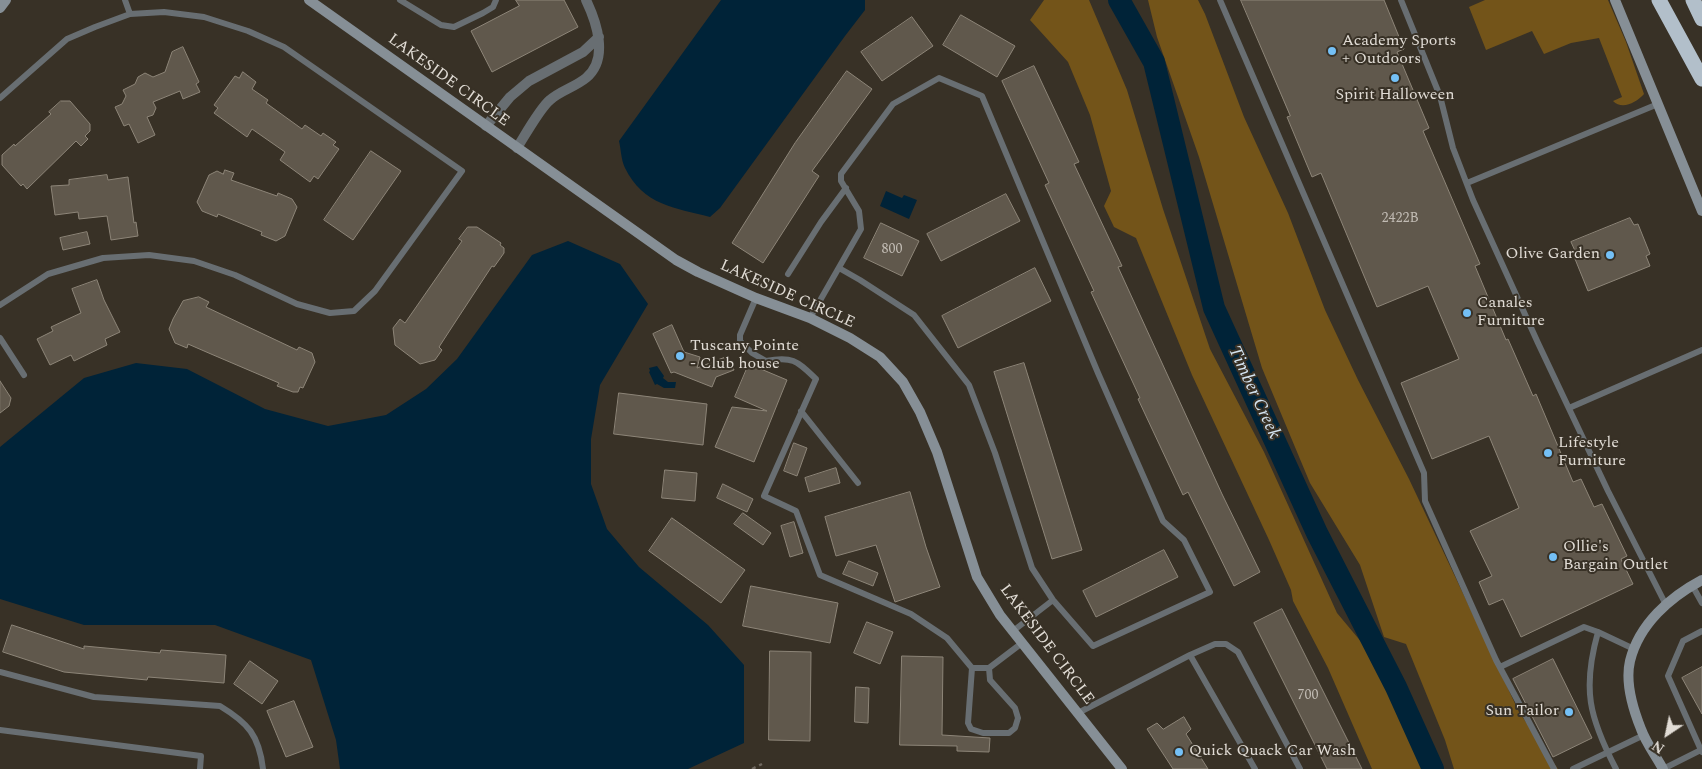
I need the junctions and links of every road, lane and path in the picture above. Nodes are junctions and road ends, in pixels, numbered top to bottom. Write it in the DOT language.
graph roads {
  1 [pos="6,0"];
  2 [pos="125,0"];
  3 [pos="309,0"];
  4 [pos="400,0"];
  5 [pos="496,0"];
  6 [pos="1220,0"];
  7 [pos="1401,0"];
  8 [pos="1615,0"];
  9 [pos="1659,0"];
  10 [pos="1693,0"];
  11 [pos="590,1"];
  12 [pos="0,8"];
  13 [pos="130,14"];
  14 [pos="1702,19"];
  15 [pos="599,37"];
  16 [pos="1702,79"];
  17 [pos="0,98"];
  18 [pos="1658,104"];
  19 [pos="486,126"];
  20 [pos="517,148"];
  21 [pos="1467,183"];
  22 [pos="846,188"];
  23 [pos="1702,211"];
  24 [pos="839,268"];
  25 [pos="788,274"];
  26 [pos="756,298"];
  27 [pos="0,305"];
  28 [pos="810,318"];
  29 [pos="0,338"];
  30 [pos="1702,350"];
  31 [pos="24,375"];
  32 [pos="1569,408"];
  33 [pos="801,411"];
  34 [pos="858,483"];
  35 [pos="1702,580"];
  36 [pos="1692,585"];
  37 [pos="1052,600"];
  38 [pos="1702,603"];
  39 [pos="1666,605"];
  40 [pos="1702,630"];
  41 [pos="1013,631"];
  42 [pos="1598,632"];
  43 [pos="1022,643"];
  44 [pos="1634,649"];
  45 [pos="1190,655"];
  46 [pos="1500,667"];
  47 [pos="972,668"];
  48 [pos="989,668"];
  49 [pos="0,672"];
  50 [pos="1078,713"];
  51 [pos="0,730"];
  52 [pos="1644,736"];
  53 [pos="1701,751"];
  54 [pos="1608,753"];
  55 [pos="762,764"];
  56 [pos="200,769"];
  57 [pos="263,769"];
  58 [pos="752,769"];
  59 [pos="1122,769"];
  60 [pos="1255,769"];
  61 [pos="1300,769"];
  62 [pos="1554,769"];
  63 [pos="1573,769"];
  64 [pos="1616,769"];
  65 [pos="1663,769"];
  1 -- 12 [label="street"];
  2 -- 13 [label="lane"];
  3 -- 19 [label="street, LAKESIDE CIRCLE"];
  4 -- 5 [label="lane"];
  6 -- 46 [label="lane"];
  7 -- 21 [label="lane"];
  8 -- 18 [label="street"];
  9 -- 16 [label="highway"];
  10 -- 14 [label="highway"];
  11 -- 15 [label="street"];
  13 -- 17 [label="lane"];
  13 -- 27 [label="lane"];
  15 -- 19 [label="street"];
  15 -- 20 [label="street"];
  18 -- 21 [label="lane"];
  18 -- 23 [label="street"];
  19 -- 20 [label="street, LAKESIDE CIRCLE"];
  20 -- 26 [label="street, LAKESIDE CIRCLE"];
  21 -- 32 [label="lane"];
  22 -- 24 [label="lane"];
  22 -- 25 [label="lane"];
  22 -- 37 [label="lane"];
  24 -- 28 [label="lane"];
  24 -- 37 [label="lane"];
  26 -- 28 [label="street, LAKESIDE CIRCLE"];
  26 -- 33 [label="lane"];
  28 -- 41 [label="street, LAKESIDE CIRCLE"];
  29 -- 31 [label="lane"];
  30 -- 32 [label="lane"];
  32 -- 39 [label="lane"];
  33 -- 34 [label="lane"];
  33 -- 47 [label="lane"];
  35 -- 36 [label="street"];
  36 -- 38 [label="lane"];
  36 -- 39 [label="street"];
  37 -- 41 [label="lane"];
  39 -- 44 [label="street"];
  40 -- 53 [label="lane"];
  41 -- 43 [label="street, LAKESIDE CIRCLE"];
  42 -- 44 [label="lane"];
  42 -- 46 [label="lane"];
  42 -- 54 [label="lane"];
  43 -- 48 [label="lane"];
  43 -- 50 [label="street, LAKESIDE CIRCLE"];
  44 -- 52 [label="street"];
  45 -- 50 [label="lane"];
  45 -- 60 [label="lane"];
  45 -- 61 [label="lane"];
  46 -- 62 [label="lane"];
  47 -- 48 [label="lane"];
  47 -- 48 [label="lane"];
  49 -- 57 [label="lane"];
  50 -- 59 [label="street, LAKESIDE CIRCLE"];
  51 -- 56 [label="lane"];
  52 -- 54 [label="lane"];
  52 -- 65 [label="street"];
  53 -- 65 [label="lane"];
  54 -- 63 [label="lane"];
  54 -- 64 [label="lane"];
  55 -- 58 [label="path"];
}
